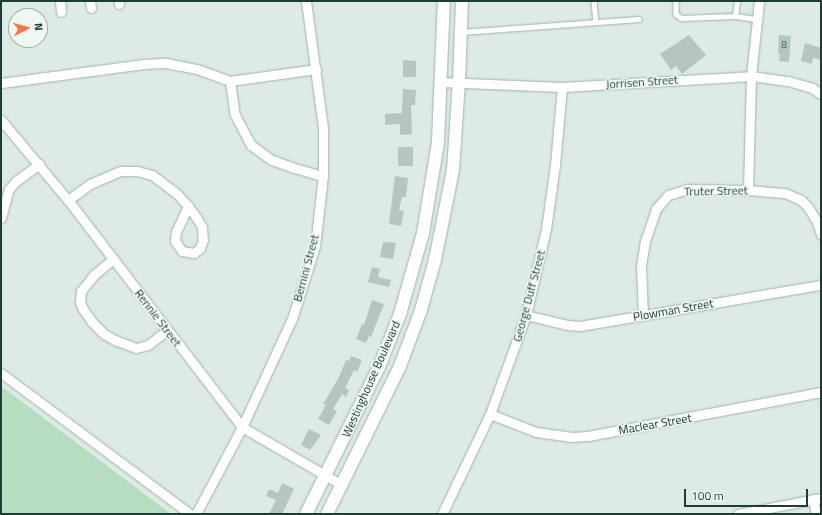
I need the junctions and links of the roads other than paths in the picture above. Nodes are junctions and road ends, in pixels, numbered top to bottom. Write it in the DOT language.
graph roads {
  1 [pos="60,1"];
  2 [pos="306,1"];
  3 [pos="444,1"];
  4 [pos="462,1"];
  5 [pos="594,1"];
  6 [pos="676,1"];
  7 [pos="737,1"];
  8 [pos="760,1"];
  9 [pos="61,12"];
  10 [pos="735,16"];
  11 [pos="639,19"];
  12 [pos="757,19"];
  13 [pos="596,22"];
  14 [pos="461,32"];
  15 [pos="316,68"];
  16 [pos="751,76"];
  17 [pos="230,81"];
  18 [pos="441,82"];
  19 [pos="459,82"];
  20 [pos="1,83"];
  21 [pos="562,87"];
  22 [pos="821,94"];
  23 [pos="1,120"];
  24 [pos="39,164"];
  25 [pos="323,176"];
  26 [pos="748,190"];
  27 [pos="68,200"];
  28 [pos="188,206"];
  29 [pos="1,218"];
  30 [pos="821,234"];
  31 [pos="113,259"];
  32 [pos="821,285"];
  33 [pos="526,315"];
  34 [pos="644,315"];
  35 [pos="167,330"];
  36 [pos="1,373"];
  37 [pos="821,392"];
  38 [pos="490,414"];
  39 [pos="242,427"];
  40 [pos="325,476"];
  41 [pos="342,485"];
  42 [pos="817,499"];
  43 [pos="190,514"];
  44 [pos="196,514"];
  45 [pos="306,514"];
  46 [pos="327,514"];
  47 [pos="442,514"];
  48 [pos="738,514"];
  49 [pos="816,514"];
  1 -- 9 [label="street"];
  2 -- 15 [label="street, Bernini Street"];
  3 -- 18 [label="street, Westinghouse Boulevard"];
  4 -- 14 [label="street, Westinghouse Boulevard"];
  5 -- 13 [label="lane"];
  6 -- 10 [label="lane"];
  7 -- 10 [label="lane"];
  8 -- 12 [label="street"];
  10 -- 12 [label="lane"];
  11 -- 13 [label="lane"];
  12 -- 16 [label="street"];
  13 -- 14 [label="lane"];
  14 -- 19 [label="street, Westinghouse Boulevard"];
  15 -- 17 [label="street"];
  15 -- 25 [label="street, Bernini Street"];
  16 -- 21 [label="street, Jorrisen Street"];
  16 -- 22 [label="street, Jorrisen Street"];
  16 -- 26 [label="street"];
  17 -- 20 [label="street"];
  17 -- 25 [label="street"];
  18 -- 19 [label="street, Jorrisen Street"];
  18 -- 40 [label="street, Westinghouse Boulevard"];
  19 -- 21 [label="street, Jorrisen Street"];
  19 -- 41 [label="street, Westinghouse Boulevard"];
  21 -- 33 [label="street, George Duff Street"];
  23 -- 24 [label="street, Rennie Street"];
  24 -- 27 [label="street, Rennie Street"];
  24 -- 29 [label="street"];
  25 -- 39 [label="street, Bernini Street"];
  26 -- 30 [label="street, Truter Street"];
  26 -- 34 [label="street, Truter Street"];
  27 -- 28 [label="street"];
  27 -- 31 [label="street, Rennie Street"];
  28 -- 28 [label="street"];
  31 -- 35 [label="street, Rennie Street"];
  31 -- 35 [label="street"];
  32 -- 34 [label="street, Plowman Street"];
  33 -- 34 [label="street, Plowman Street"];
  33 -- 38 [label="street, George Duff Street"];
  35 -- 39 [label="street, Rennie Street"];
  36 -- 43 [label="street"];
  37 -- 38 [label="street, Maclear Street"];
  38 -- 47 [label="street, George Duff Street"];
  39 -- 40 [label="street, Rennie Street"];
  39 -- 44 [label="street, Bernini Street"];
  40 -- 41 [label="street, Rennie Street"];
  40 -- 45 [label="street, Westinghouse Boulevard"];
  41 -- 46 [label="street, Westinghouse Boulevard"];
  42 -- 48 [label="street"];
  42 -- 49 [label="street"];
}
